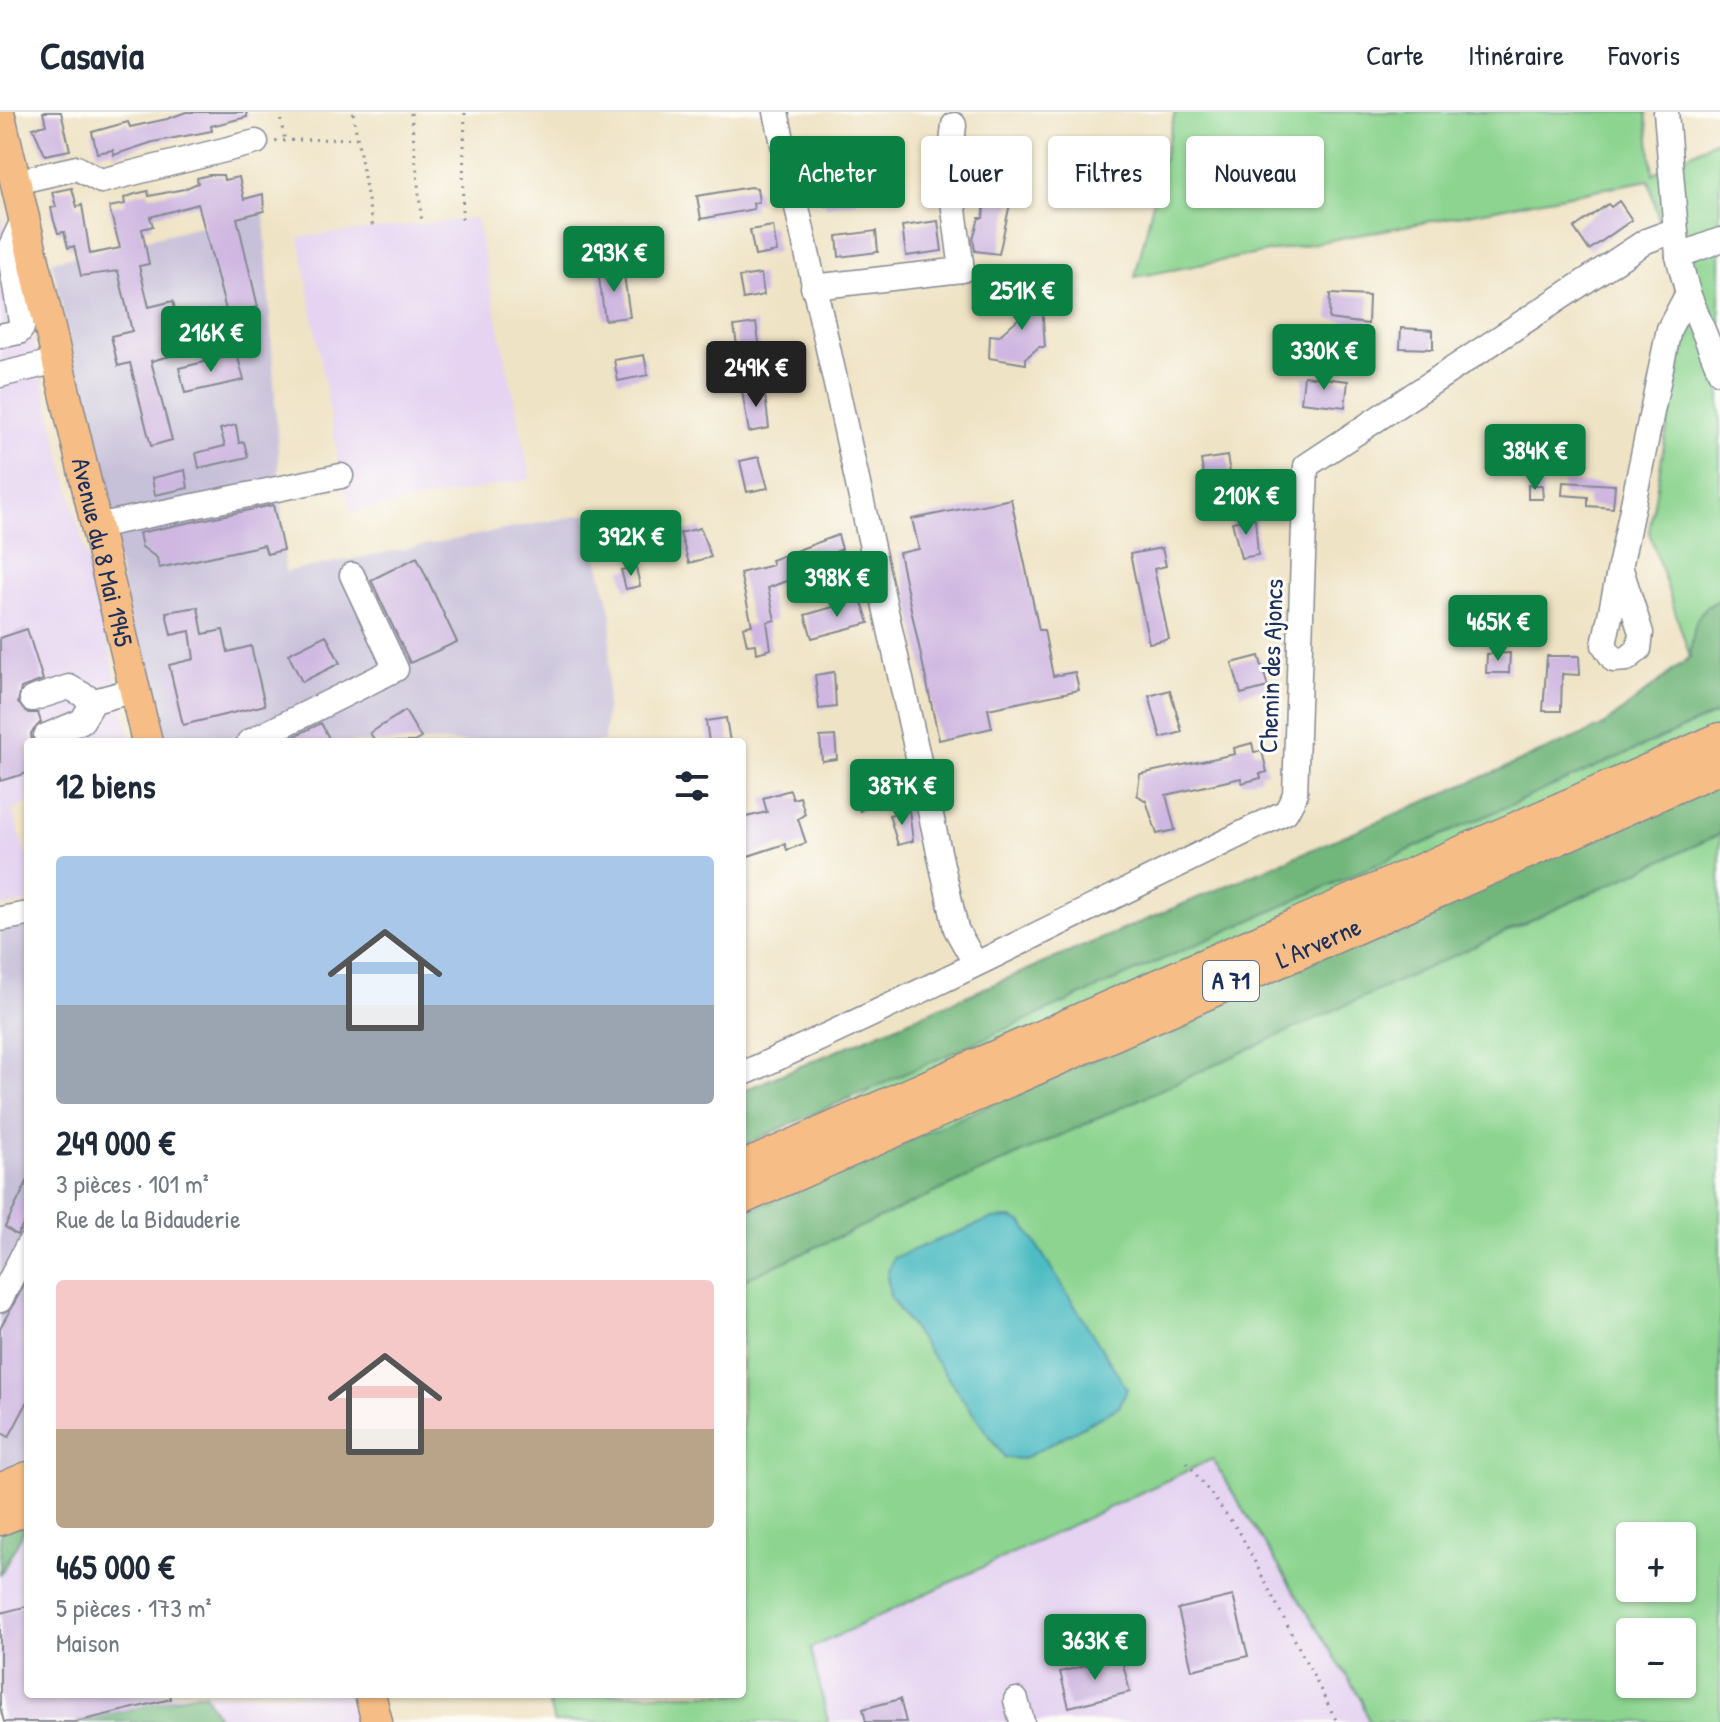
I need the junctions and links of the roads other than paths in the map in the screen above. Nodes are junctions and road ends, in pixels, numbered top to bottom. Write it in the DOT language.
graph roads {
  1 [pos="776,112"];
  2 [pos="1666,112"];
  3 [pos="0,116"];
  4 [pos="954,125"];
  5 [pos="256,142"];
  6 [pos="15,182"];
  7 [pos="24,218"];
  8 [pos="1673,231"];
  9 [pos="1720,240"];
  10 [pos="1678,256"];
  11 [pos="813,287"];
  12 [pos="1688,293"];
  13 [pos="0,336"];
  14 [pos="57,361"];
  15 [pos="1720,372"];
  16 [pos="0,375"];
  17 [pos="341,476"];
  18 [pos="96,526"];
  19 [pos="1620,566"];
  20 [pos="352,575"];
  21 [pos="135,690"];
  22 [pos="32,699"];
  23 [pos="94,701"];
  24 [pos="46,736"];
  25 [pos="146,738"];
  26 [pos="257,738"];
  27 [pos="1720,740"];
  28 [pos="1720,766"];
  29 [pos="24,915"];
  30 [pos="0,919"];
  31 [pos="975,963"];
  32 [pos="746,1072"];
  33 [pos="746,1167"];
  34 [pos="746,1195"];
  35 [pos="24,1253"];
  36 [pos="0,1300"];
  37 [pos="24,1481"];
  38 [pos="0,1491"];
  39 [pos="24,1509"];
  40 [pos="0,1518"];
  41 [pos="371,1698"];
  42 [pos="377,1722"];
  1 -- 11 [label="street"];
  2 -- 8 [label="street"];
  3 -- 6 [label="main road, Avenue du 8 Mai 1945"];
  4 -- 11 [label="street"];
  5 -- 6 [label="street"];
  6 -- 7 [label="main road, Avenue du 8 Mai 1945"];
  7 -- 13 [label="street"];
  7 -- 14 [label="main road, Avenue du 8 Mai 1945"];
  8 -- 10 [label="street"];
  8 -- 31 [label="street, Chemin des Ajoncs"];
  9 -- 10 [label="street"];
  10 -- 12 [label="street"];
  11 -- 31 [label="street"];
  12 -- 15 [label="street"];
  12 -- 19 [label="street"];
  14 -- 16 [label="street"];
  14 -- 18 [label="main road, Avenue du 8 Mai 1945"];
  17 -- 18 [label="street"];
  18 -- 21 [label="main road, Avenue du 8 Mai 1945"];
  20 -- 26 [label="street"];
  21 -- 23 [label="street"];
  21 -- 25 [label="main road, Avenue du 8 Mai 1945"];
  22 -- 23 [label="street"];
  23 -- 24 [label="street"];
  27 -- 33 [label="highway, L'Arverne / A 71"];
  28 -- 34 [label="highway, L'Arverne / A 71"];
  29 -- 30 [label="street"];
  31 -- 32 [label="street"];
  35 -- 36 [label="street"];
  37 -- 38 [label="highway"];
  39 -- 40 [label="highway"];
  41 -- 42 [label="main road"];
}
